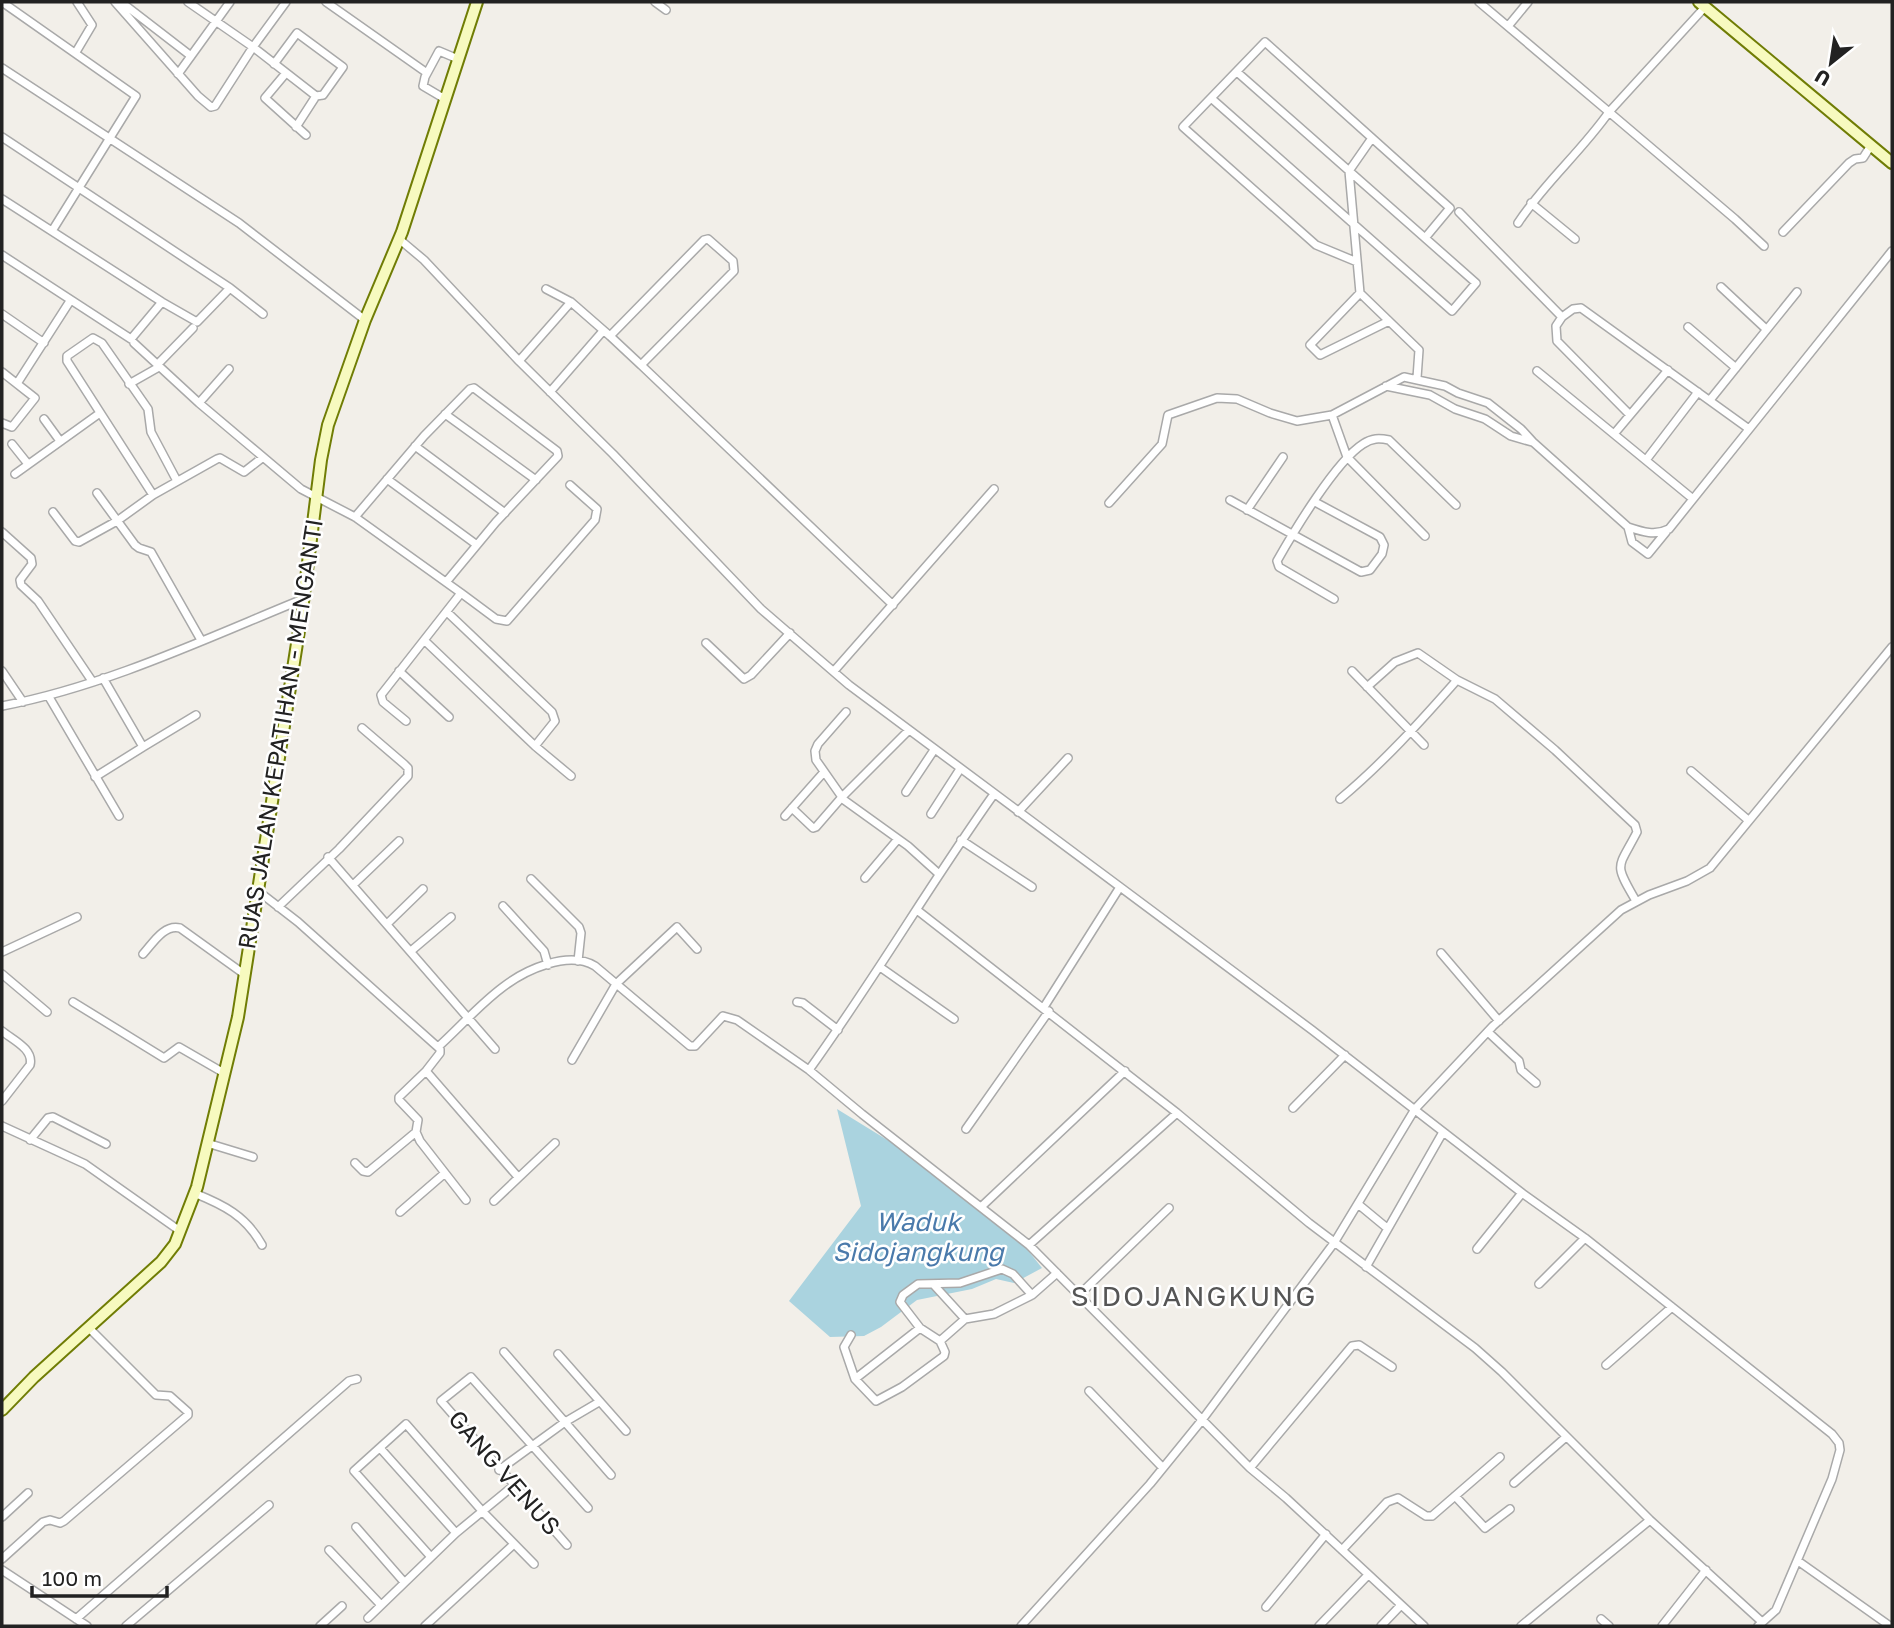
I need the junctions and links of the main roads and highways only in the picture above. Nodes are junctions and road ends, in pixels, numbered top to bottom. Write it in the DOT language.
graph roads {
  1 [pos="477,2"];
  2 [pos="1702,4"];
  3 [pos="1892,163"];
  4 [pos="2,1410"];
  1 -- 4 [label="main road, RUAS JALAN KEPATIHAN - MENGANTI"];
  2 -- 3 [label="main road"];
}
